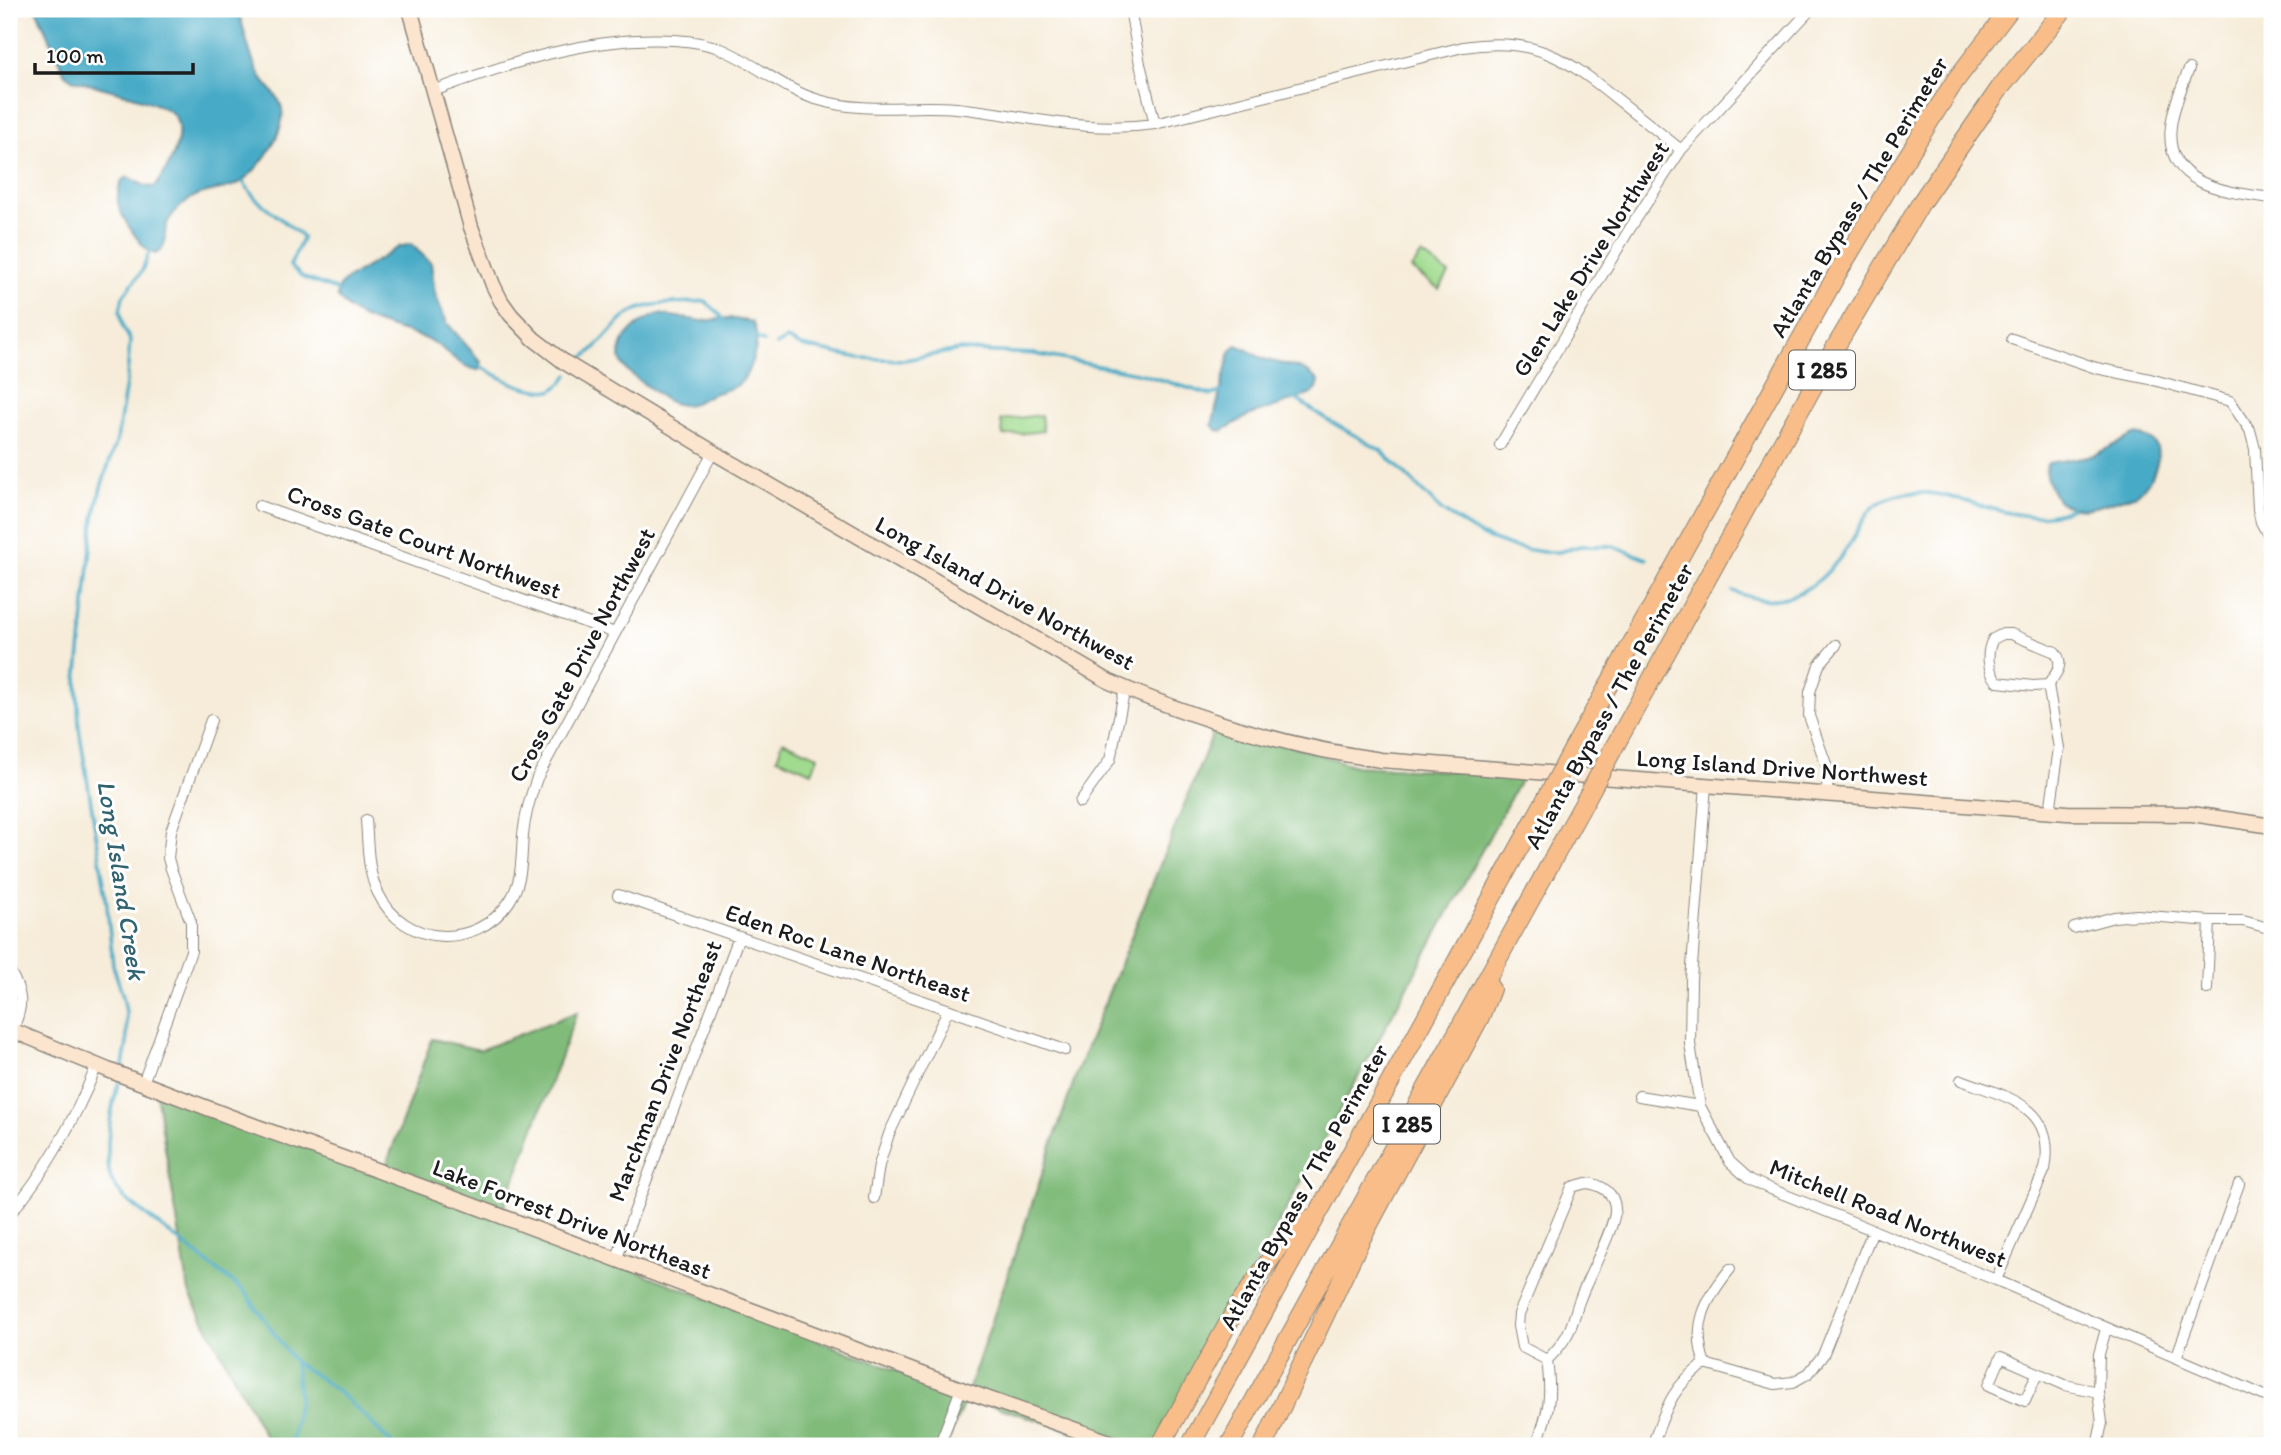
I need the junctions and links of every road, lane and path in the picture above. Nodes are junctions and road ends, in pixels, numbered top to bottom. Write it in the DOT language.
graph roads {
  1 [pos="411,9"];
  2 [pos="1130,9"];
  3 [pos="1811,9"];
  4 [pos="2010,9"];
  5 [pos="2064,9"];
  6 [pos="2189,69"];
  7 [pos="433,91"];
  8 [pos="1155,124"];
  9 [pos="1681,150"];
  10 [pos="2272,198"];
  11 [pos="2012,340"];
  12 [pos="1500,445"];
  13 [pos="713,452"];
  14 [pos="259,506"];
  15 [pos="2272,541"];
  16 [pos="615,633"];
  17 [pos="1836,645"];
  18 [pos="2048,685"];
  19 [pos="1125,688"];
  20 [pos="211,720"];
  21 [pos="1706,785"];
  22 [pos="1827,793"];
  23 [pos="1080,802"];
  24 [pos="2050,812"];
  25 [pos="366,820"];
  26 [pos="2272,826"];
  27 [pos="618,895"];
  28 [pos="1520,919"];
  29 [pos="2210,921"];
  30 [pos="2074,928"];
  31 [pos="2272,929"];
  32 [pos="739,937"];
  33 [pos="9,970"];
  34 [pos="2207,989"];
  35 [pos="948,1010"];
  36 [pos="11,1029"];
  37 [pos="1065,1050"];
  38 [pos="103,1067"];
  39 [pos="1961,1080"];
  40 [pos="142,1083"];
  41 [pos="1639,1096"];
  42 [pos="1700,1106"];
  43 [pos="2239,1184"];
  44 [pos="874,1198"];
  45 [pos="1319,1212"];
  46 [pos="9,1215"];
  47 [pos="1873,1230"];
  48 [pos="616,1260"];
  49 [pos="1730,1269"];
  50 [pos="1996,1280"];
  51 [pos="2106,1328"];
  52 [pos="2176,1358"];
  53 [pos="1705,1364"];
  54 [pos="1548,1365"];
  55 [pos="2037,1374"];
  56 [pos="961,1390"];
  57 [pos="2098,1392"];
  58 [pos="2272,1399"];
  59 [pos="1163,1440"];
  60 [pos="1191,1445"];
  61 [pos="939,1446"];
  62 [pos="1121,1446"];
  63 [pos="1229,1446"];
  64 [pos="1263,1446"];
  65 [pos="1536,1446"];
  66 [pos="1651,1446"];
  67 [pos="2097,1446"];
  1 -- 7 [label="street, Long Island Drive Northwest"];
  2 -- 8 [label="street"];
  3 -- 9 [label="street, Glen Lake Drive Northwest"];
  4 -- 45 [label="highway, Atlanta Bypass / The Perimeter / I 285, bridge"];
  5 -- 28 [label="highway, Atlanta Bypass / The Perimeter / I 285, bridge"];
  6 -- 10 [label="street"];
  7 -- 8 [label="street"];
  7 -- 13 [label="street, Long Island Drive Northwest"];
  8 -- 9 [label="street"];
  9 -- 12 [label="street, Glen Lake Drive Northwest"];
  11 -- 15 [label="street"];
  13 -- 16 [label="street, Cross Gate Drive Northwest"];
  13 -- 19 [label="street, Long Island Drive Northwest"];
  14 -- 16 [label="street, Cross Gate Court Northwest"];
  16 -- 25 [label="street, Cross Gate Drive Northwest"];
  17 -- 22 [label="street"];
  18 -- 18 [label="street"];
  18 -- 24 [label="street"];
  19 -- 21 [label="street, Long Island Drive Northwest"];
  19 -- 23 [label="street"];
  20 -- 40 [label="street"];
  21 -- 22 [label="street, Long Island Drive Northwest"];
  21 -- 42 [label="street, Mitchell Road Northwest"];
  22 -- 24 [label="street, Long Island Drive Northwest"];
  24 -- 26 [label="street, Long Island Drive Northwest"];
  27 -- 32 [label="street, Eden Roc Lane Northeast"];
  28 -- 63 [label="highway, Atlanta Bypass / The Perimeter / I 285"];
  28 -- 64 [label="highway"];
  29 -- 30 [label="street"];
  29 -- 31 [label="street"];
  29 -- 34 [label="street"];
  32 -- 35 [label="street, Eden Roc Lane Northeast"];
  32 -- 48 [label="street, Marchman Drive Northeast"];
  33 -- 36 [label="street"];
  35 -- 37 [label="street, Eden Roc Lane Northeast"];
  35 -- 44 [label="street"];
  36 -- 38 [label="street, Lake Forrest Drive Northeast"];
  38 -- 40 [label="street, Lake Forrest Drive Northeast"];
  38 -- 46 [label="street"];
  39 -- 50 [label="street"];
  40 -- 48 [label="street, Lake Forrest Drive Northeast"];
  41 -- 42 [label="street"];
  42 -- 47 [label="street, Mitchell Road Northwest"];
  43 -- 52 [label="street"];
  45 -- 59 [label="highway"];
  45 -- 60 [label="highway, Atlanta Bypass / The Perimeter / I 285"];
  47 -- 50 [label="street, Mitchell Road Northwest"];
  47 -- 53 [label="street"];
  48 -- 56 [label="street, Lake Forrest Drive Northeast"];
  49 -- 53 [label="street"];
  50 -- 51 [label="street, Mitchell Road Northwest"];
  51 -- 52 [label="street, Mitchell Road Northwest"];
  51 -- 57 [label="street"];
  52 -- 58 [label="street, Mitchell Road Northwest"];
  53 -- 66 [label="street"];
  54 -- 54 [label="street"];
  54 -- 65 [label="street"];
  55 -- 55 [label="street"];
  55 -- 57 [label="street"];
  56 -- 61 [label="street"];
  56 -- 62 [label="street, Lake Forrest Drive Northeast"];
  57 -- 67 [label="street"];
}
